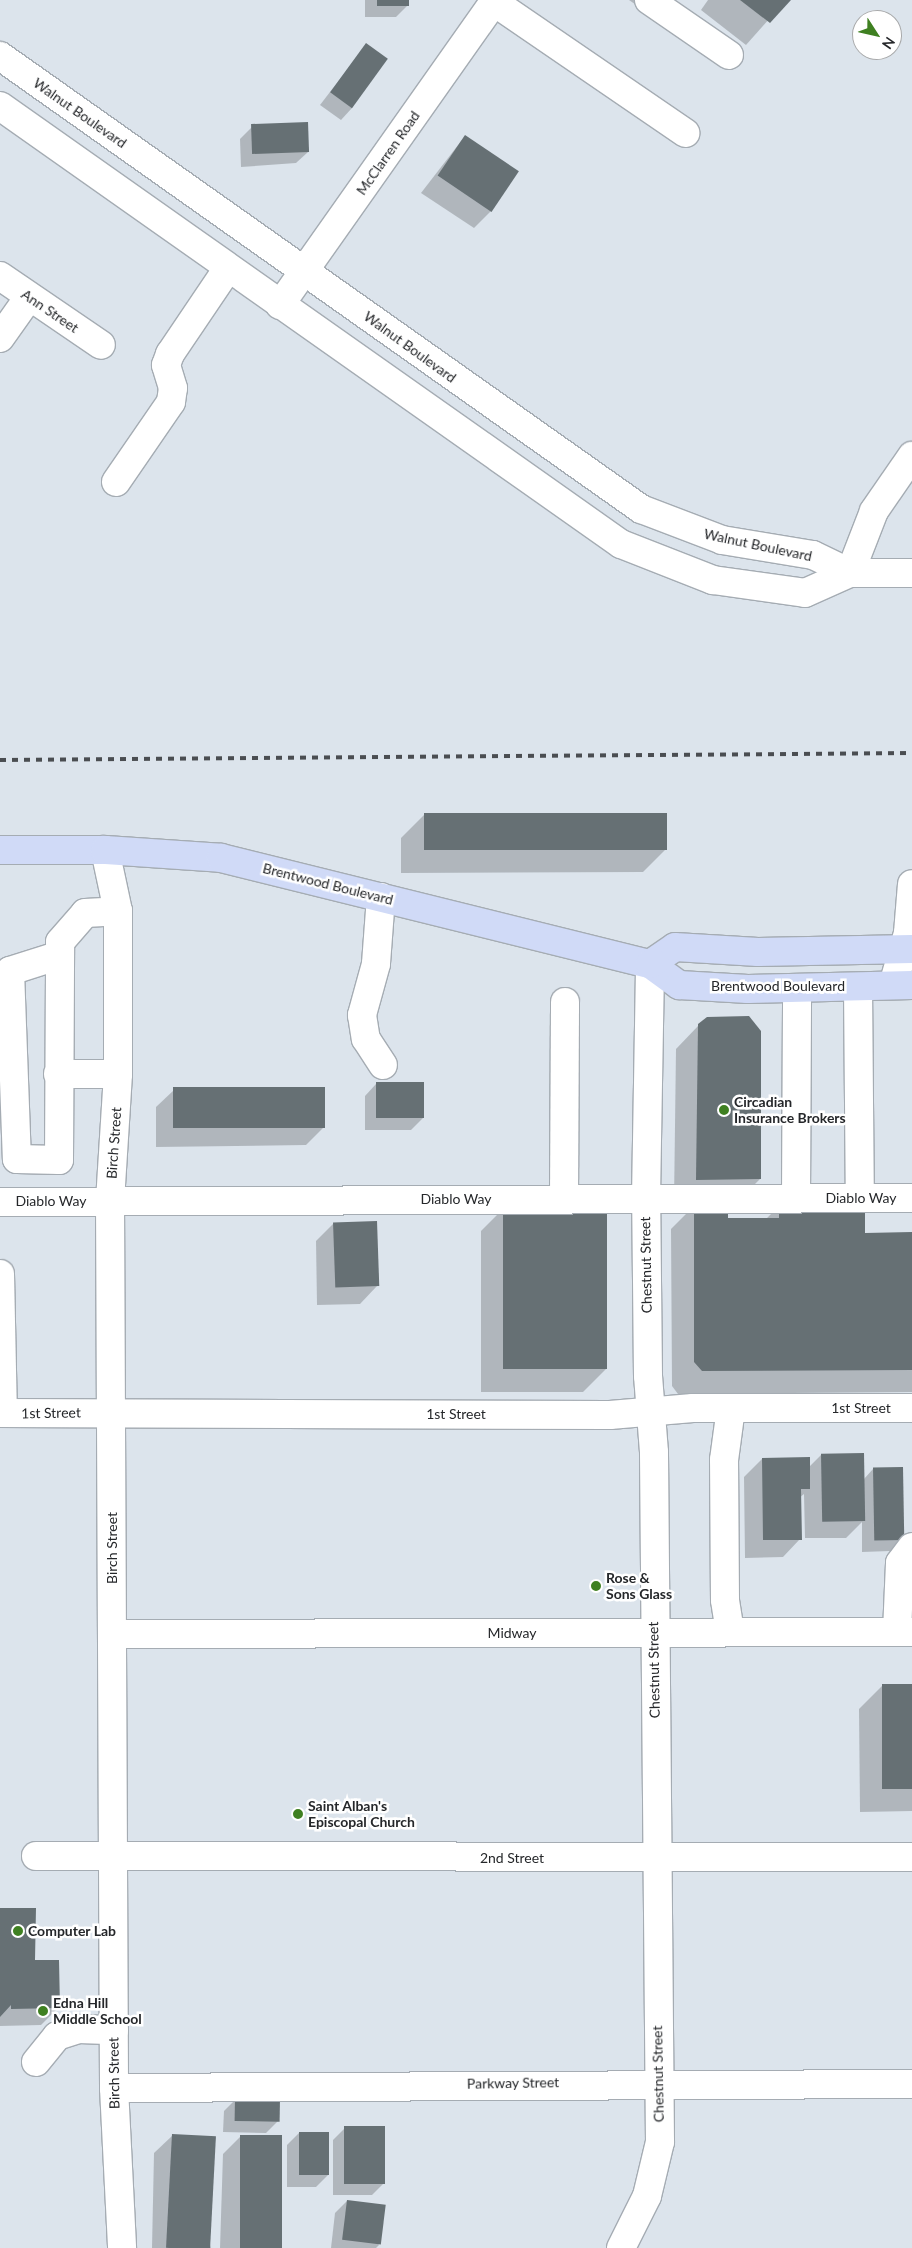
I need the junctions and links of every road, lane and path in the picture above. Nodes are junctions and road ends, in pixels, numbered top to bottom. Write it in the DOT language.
graph roads {
  1 [pos="649,0"];
  2 [pos="495,1"];
  3 [pos="729,55"];
  4 [pos="0,56"];
  5 [pos="0,106"];
  6 [pos="685,133"];
  7 [pos="228,268"];
  8 [pos="304,271"];
  9 [pos="0,276"];
  10 [pos="29,297"];
  11 [pos="280,305"];
  12 [pos="0,338"];
  13 [pos="101,345"];
  14 [pos="912,456"];
  15 [pos="116,482"];
  16 [pos="850,573"];
  17 [pos="912,573"];
  18 [pos="0,850"];
  19 [pos="106,850"];
  20 [pos="912,884"];
  21 [pos="381,897"];
  22 [pos="118,911"];
  23 [pos="908,949"];
  24 [pos="57,956"];
  25 [pos="650,964"];
  26 [pos="902,985"];
  27 [pos="858,986"];
  28 [pos="797,988"];
  29 [pos="565,1002"];
  30 [pos="383,1065"];
  31 [pos="58,1074"];
  32 [pos="118,1074"];
  33 [pos="646,1198"];
  34 [pos="796,1198"];
  35 [pos="860,1198"];
  36 [pos="912,1198"];
  37 [pos="564,1199"];
  38 [pos="110,1201"];
  39 [pos="0,1202"];
  40 [pos="0,1274"];
  41 [pos="731,1408"];
  42 [pos="912,1408"];
  43 [pos="651,1411"];
  44 [pos="111,1412"];
  45 [pos="1,1414"];
  46 [pos="912,1547"];
  47 [pos="653,1632"];
  48 [pos="730,1632"];
  49 [pos="905,1632"];
  50 [pos="112,1634"];
  51 [pos="113,1855"];
  52 [pos="36,1856"];
  53 [pos="912,1857"];
  54 [pos="657,1860"];
  55 [pos="114,2030"];
  56 [pos="36,2062"];
  57 [pos="656,2082"];
  58 [pos="912,2084"];
  59 [pos="114,2088"];
  60 [pos="122,2248"];
  61 [pos="621,2248"];
  1 -- 3 [label="street"];
  2 -- 6 [label="street"];
  2 -- 8 [label="street, McClarren Road"];
  4 -- 8 [label="street, Walnut Boulevard"];
  5 -- 7 [label="street, Walnut Boulevard"];
  7 -- 11 [label="street, Walnut Boulevard"];
  7 -- 15 [label="street"];
  8 -- 11 [label="street, McClarren Road"];
  8 -- 16 [label="street, Walnut Boulevard"];
  9 -- 10 [label="street, Ann Street"];
  10 -- 12 [label="street"];
  10 -- 13 [label="street, Ann Street"];
  11 -- 16 [label="street, Walnut Boulevard"];
  14 -- 16 [label="street"];
  16 -- 17 [label="street, Walnut Boulevard"];
  18 -- 19 [label="main road, Brentwood Boulevard"];
  19 -- 21 [label="main road, Brentwood Boulevard"];
  19 -- 22 [label="street, Birch Street"];
  20 -- 23 [label="street"];
  21 -- 25 [label="main road, Brentwood Boulevard"];
  21 -- 30 [label="street"];
  22 -- 24 [label="street"];
  22 -- 32 [label="street, Birch Street"];
  23 -- 25 [label="main road"];
  23 -- 26 [label="street"];
  24 -- 31 [label="street"];
  24 -- 31 [label="street"];
  25 -- 28 [label="main road, Brentwood Boulevard"];
  25 -- 33 [label="street, Chestnut Street"];
  26 -- 27 [label="main road, Brentwood Boulevard"];
  27 -- 28 [label="main road, Brentwood Boulevard"];
  27 -- 35 [label="street"];
  28 -- 34 [label="street"];
  29 -- 37 [label="street"];
  31 -- 32 [label="street"];
  32 -- 38 [label="street, Birch Street"];
  33 -- 34 [label="street, Diablo Way"];
  33 -- 37 [label="street, Diablo Way"];
  33 -- 43 [label="street, Chestnut Street"];
  34 -- 35 [label="street, Diablo Way"];
  35 -- 36 [label="street, Diablo Way"];
  37 -- 38 [label="street, Diablo Way"];
  38 -- 39 [label="street, Diablo Way"];
  38 -- 44 [label="street, Birch Street"];
  40 -- 45 [label="street"];
  41 -- 42 [label="street, 1st Street"];
  41 -- 43 [label="street, 1st Street"];
  41 -- 48 [label="street"];
  43 -- 44 [label="street, 1st Street"];
  43 -- 47 [label="street, Chestnut Street"];
  44 -- 45 [label="street, 1st Street"];
  44 -- 50 [label="street, Birch Street"];
  46 -- 49 [label="street"];
  47 -- 48 [label="street, Midway"];
  47 -- 50 [label="street, Midway"];
  47 -- 54 [label="street, Chestnut Street"];
  48 -- 49 [label="street, Midway"];
  50 -- 51 [label="street, Birch Street"];
  51 -- 52 [label="street, 2nd Street"];
  51 -- 54 [label="street, 2nd Street"];
  51 -- 55 [label="street, Birch Street"];
  53 -- 54 [label="street, 2nd Street"];
  54 -- 57 [label="street, Chestnut Street"];
  55 -- 56 [label="street"];
  55 -- 59 [label="street, Birch Street"];
  57 -- 58 [label="street, Parkway Street"];
  57 -- 59 [label="street, Parkway Street"];
  57 -- 61 [label="street, Chestnut Street"];
  59 -- 60 [label="street, Birch Street"];
}
